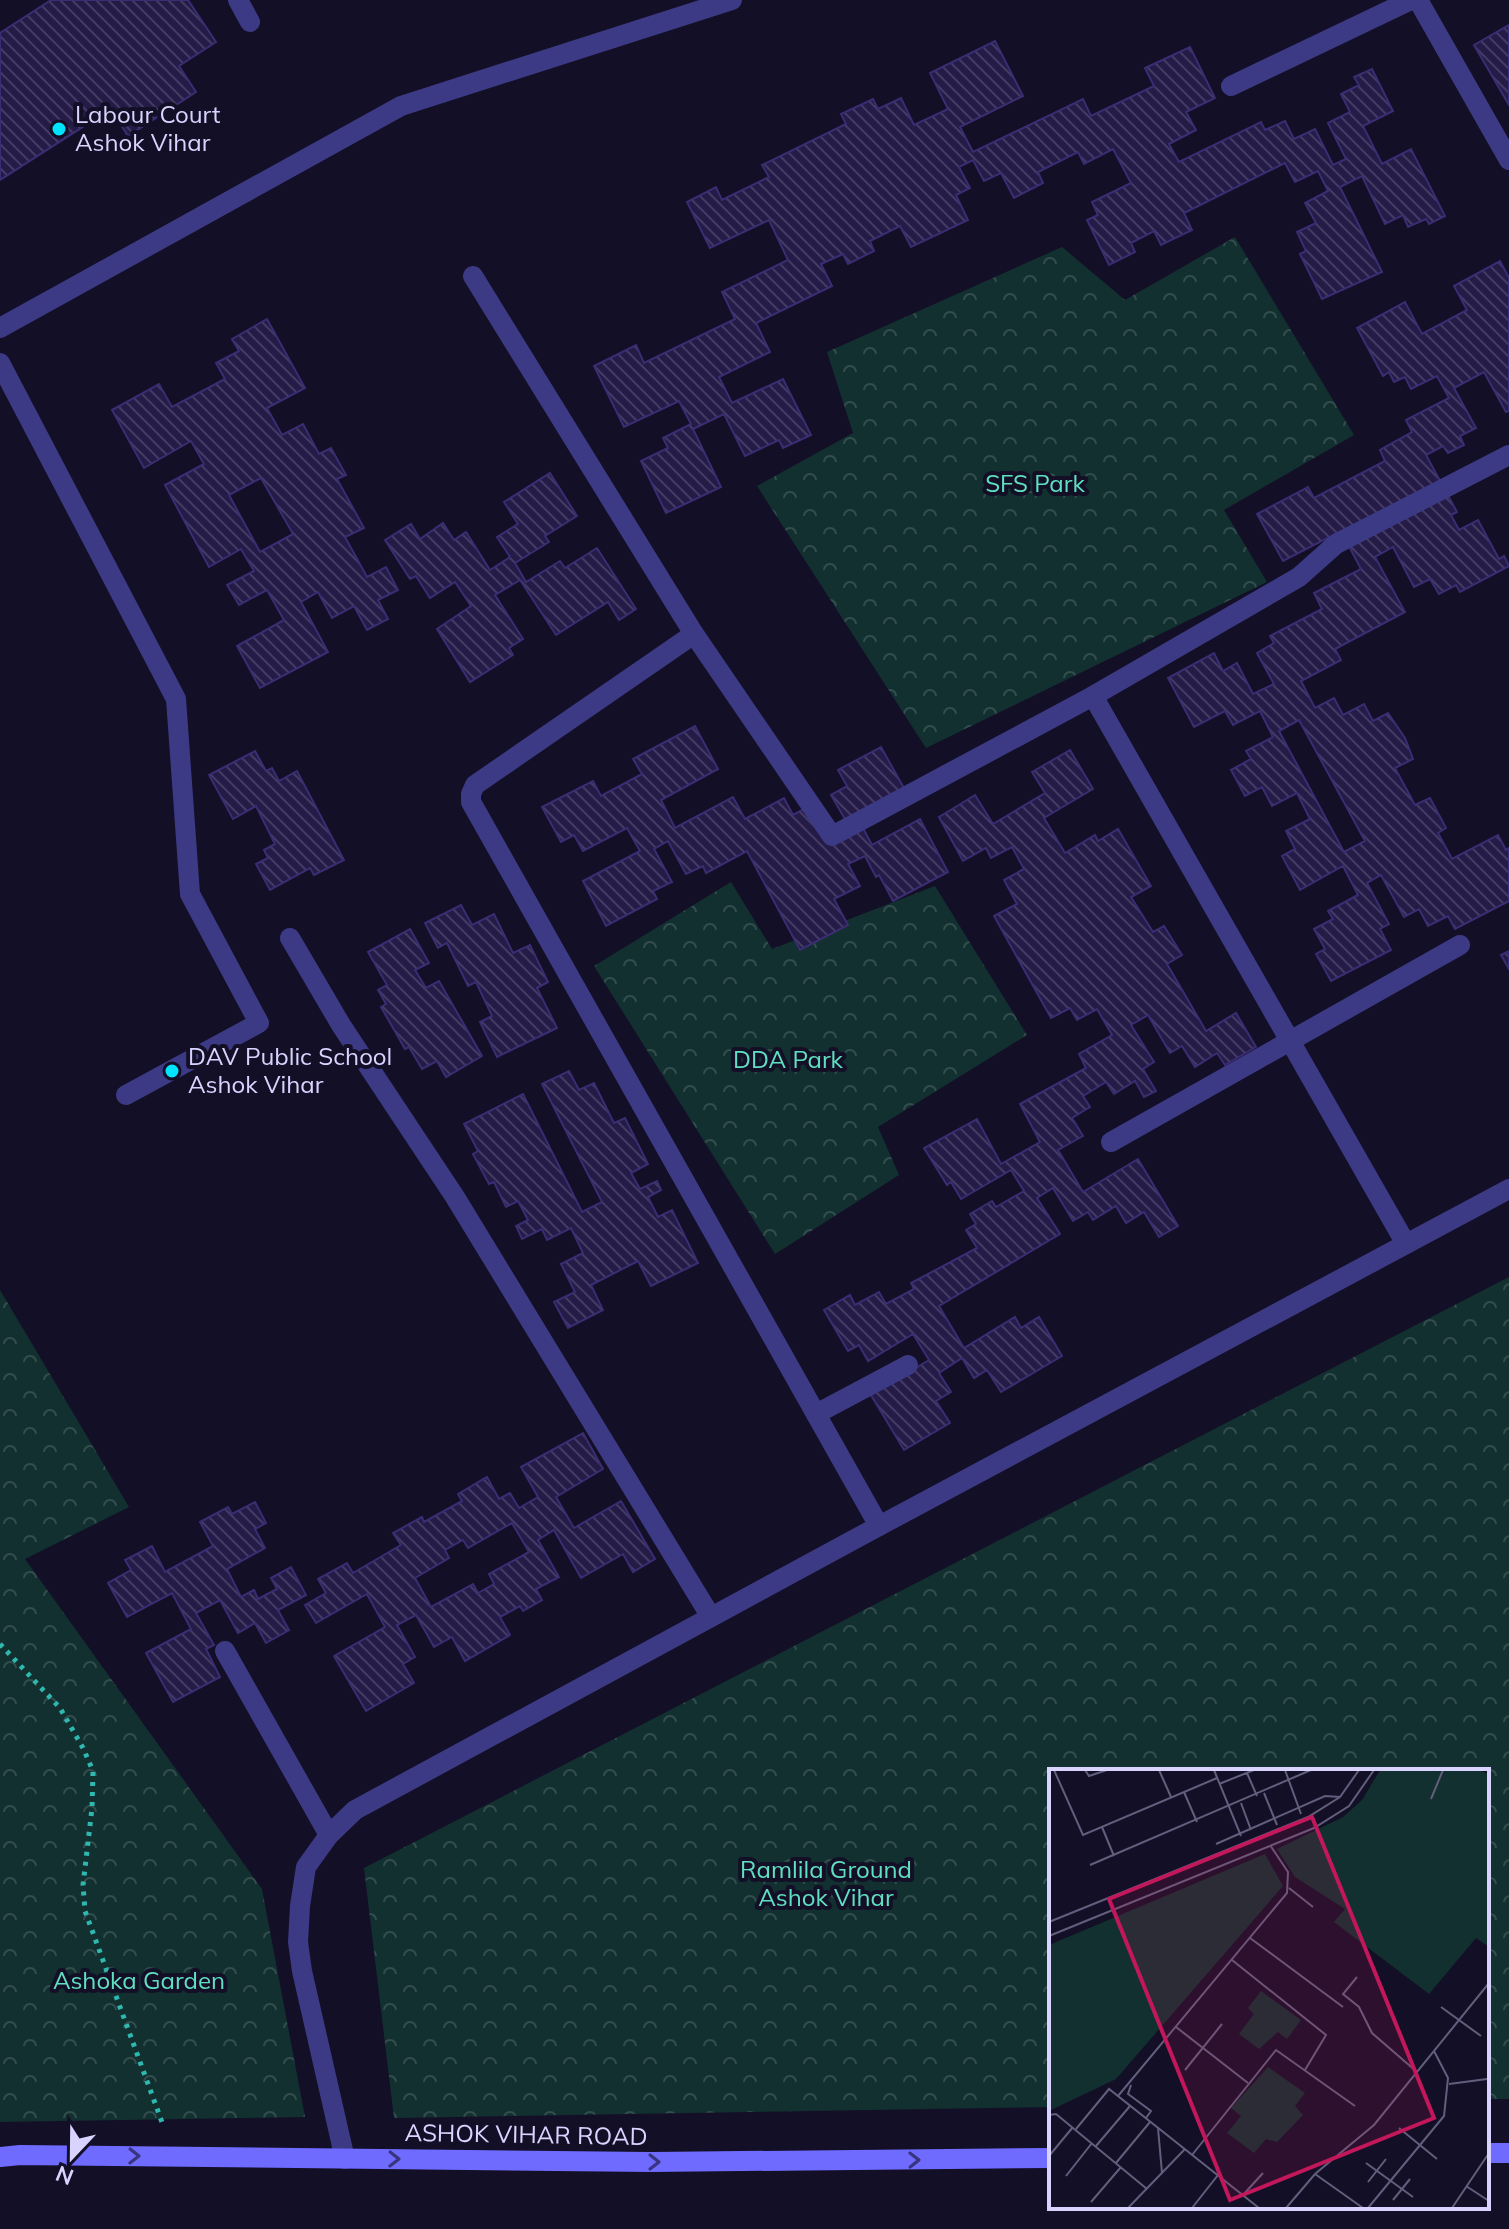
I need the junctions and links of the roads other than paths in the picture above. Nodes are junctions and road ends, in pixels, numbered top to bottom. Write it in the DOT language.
graph roads {
  1 [pos="238,0"];
  2 [pos="732,0"];
  3 [pos="1411,0"];
  4 [pos="1418,0"];
  5 [pos="250,22"];
  6 [pos="1231,86"];
  7 [pos="1509,160"];
  8 [pos="473,276"];
  9 [pos="0,328"];
  10 [pos="0,363"];
  11 [pos="1509,455"];
  12 [pos="694,634"];
  13 [pos="1093,696"];
  14 [pos="290,938"];
  15 [pos="1460,945"];
  16 [pos="1289,1042"];
  17 [pos="126,1095"];
  18 [pos="1111,1142"];
  19 [pos="1509,1189"];
  20 [pos="1406,1244"];
  21 [pos="908,1365"];
  22 [pos="816,1414"];
  23 [pos="879,1526"];
  24 [pos="711,1617"];
  25 [pos="225,1651"];
  26 [pos="329,1835"];
  27 [pos="0,2157"];
  28 [pos="1049,2158"];
  29 [pos="345,2159"];
  1 -- 5 [label="street"];
  2 -- 9 [label="street"];
  3 -- 6 [label="street"];
  4 -- 7 [label="street"];
  8 -- 12 [label="street"];
  10 -- 17 [label="street"];
  11 -- 13 [label="street"];
  12 -- 13 [label="street"];
  12 -- 22 [label="street"];
  13 -- 16 [label="street"];
  14 -- 24 [label="street"];
  15 -- 16 [label="street"];
  16 -- 18 [label="street"];
  16 -- 20 [label="street"];
  19 -- 20 [label="street"];
  20 -- 23 [label="street"];
  21 -- 22 [label="street"];
  22 -- 23 [label="street"];
  23 -- 24 [label="street"];
  24 -- 26 [label="street"];
  25 -- 26 [label="street"];
  26 -- 29 [label="street"];
  27 -- 29 [label="main road, ASHOK VIHAR ROAD, one-way"];
  29 -- 28 [label="main road, ASHOK VIHAR ROAD, one-way"];
}
